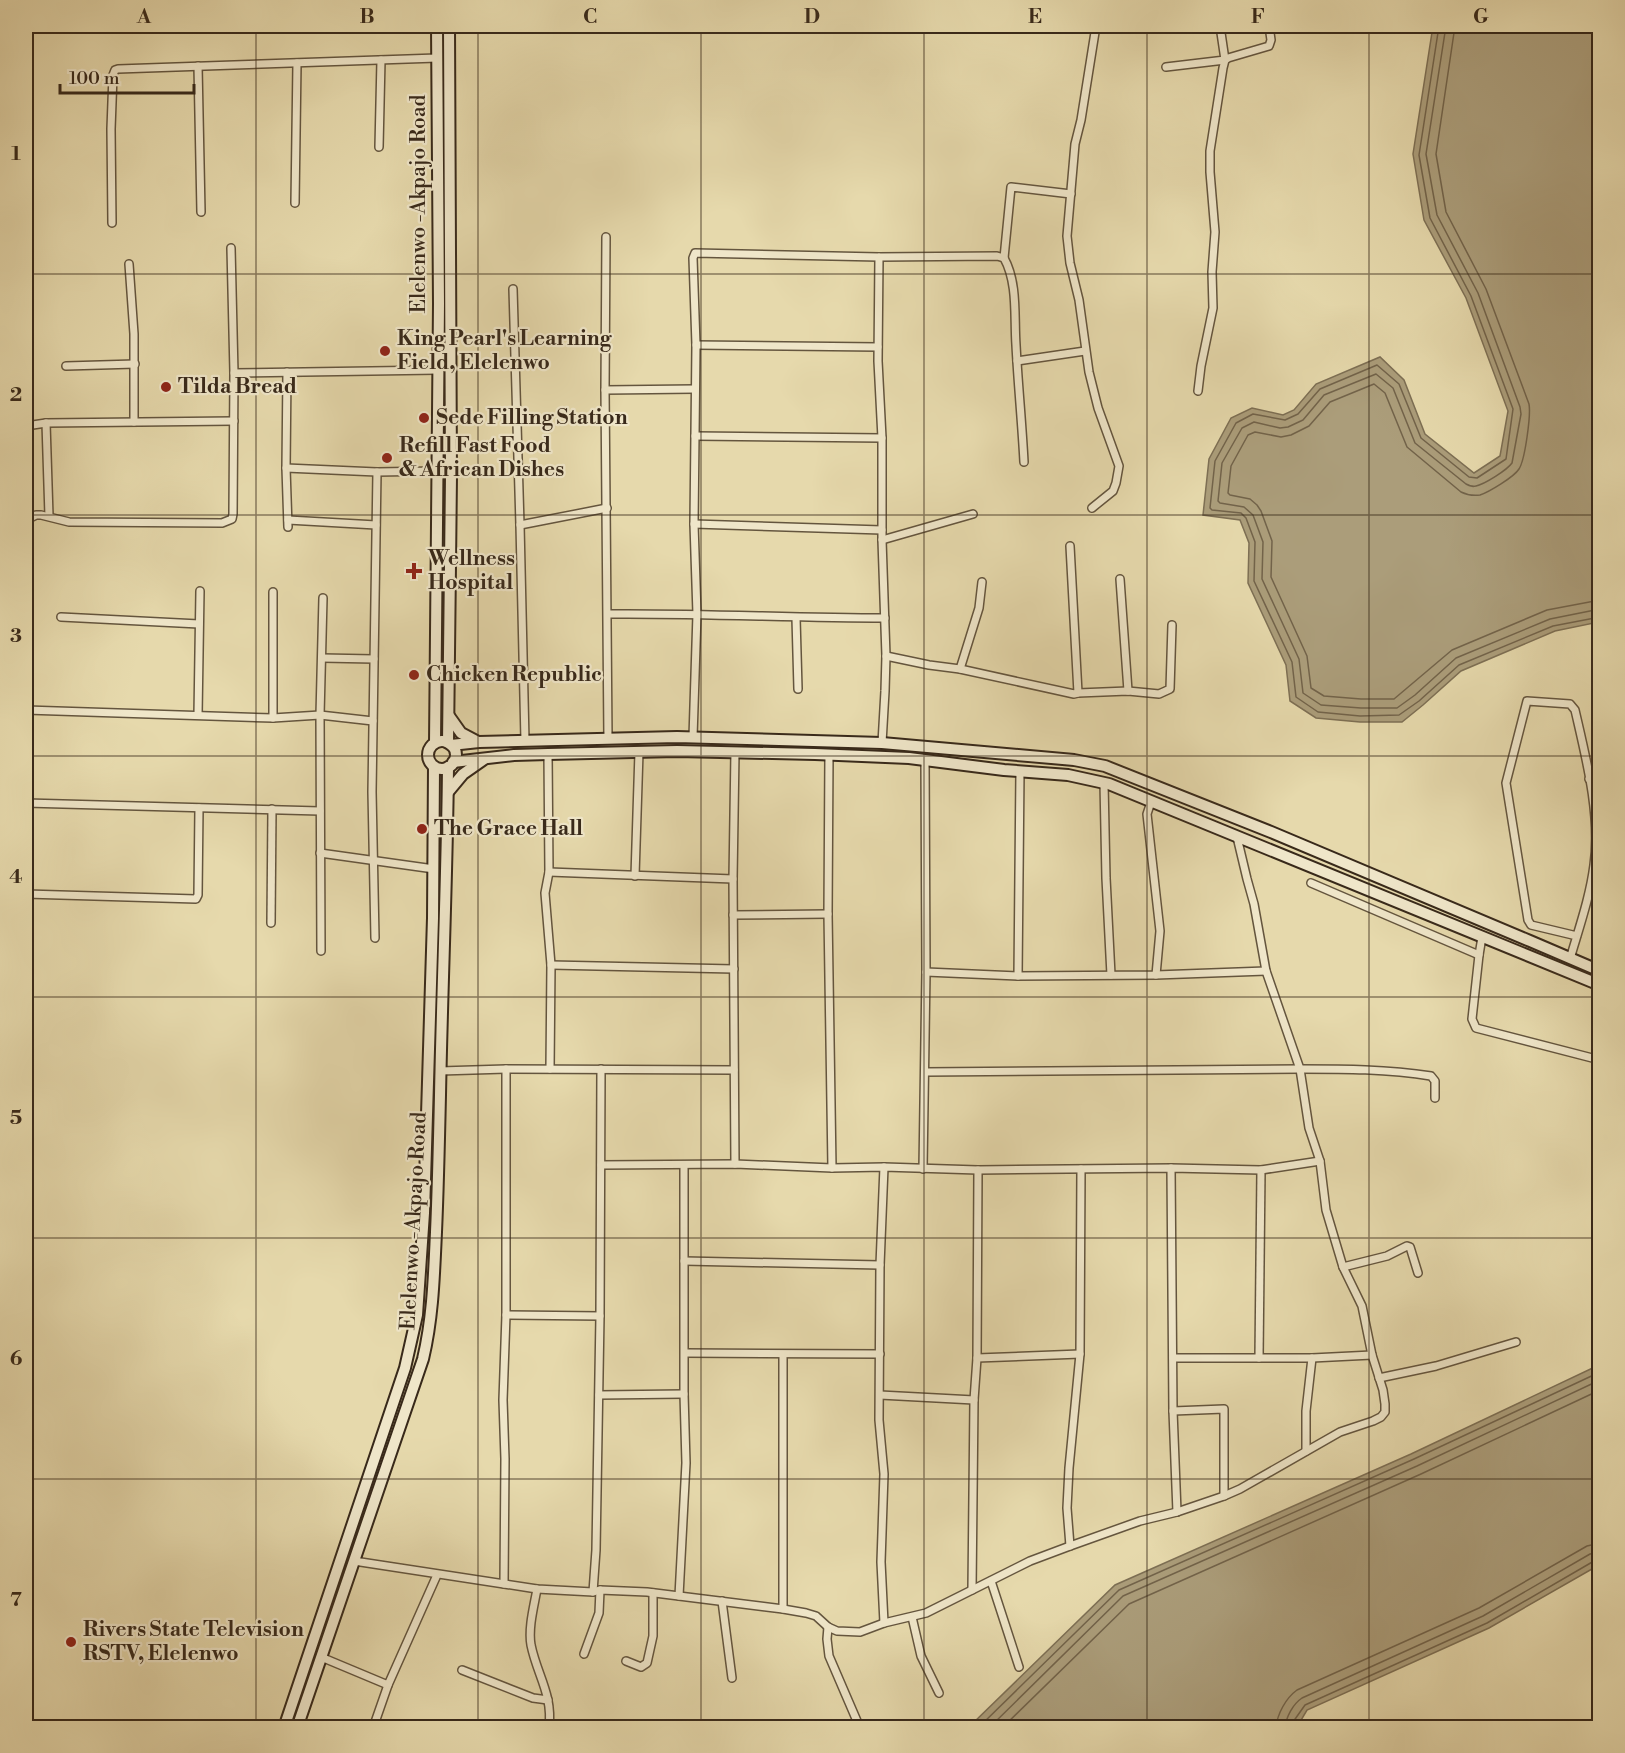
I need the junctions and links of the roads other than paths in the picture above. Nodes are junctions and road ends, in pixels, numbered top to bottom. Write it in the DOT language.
graph roads {
  1 [pos="437,26"];
  2 [pos="449,26"];
  3 [pos="1096,26"];
  4 [pos="1220,26"];
  5 [pos="1269,26"];
  6 [pos="438,58"];
  7 [pos="381,60"];
  8 [pos="1225,60"];
  9 [pos="297,63"];
  10 [pos="198,66"];
  11 [pos="1166,67"];
  12 [pos="379,147"];
  13 [pos="1071,194"];
  14 [pos="295,203"];
  15 [pos="201,212"];
  16 [pos="112,224"];
  17 [pos="606,237"];
  18 [pos="231,248"];
  19 [pos="879,257"];
  20 [pos="1004,258"];
  21 [pos="129,264"];
  22 [pos="513,289"];
  23 [pos="696,345"];
  24 [pos="878,347"];
  25 [pos="1085,351"];
  26 [pos="1017,361"];
  27 [pos="135,364"];
  28 [pos="66,366"];
  29 [pos="438,370"];
  30 [pos="287,372"];
  31 [pos="234,373"];
  32 [pos="695,389"];
  33 [pos="605,390"];
  34 [pos="1198,391"];
  35 [pos="234,421"];
  36 [pos="134,422"];
  37 [pos="46,423"];
  38 [pos="26,426"];
  39 [pos="695,436"];
  40 [pos="882,438"];
  41 [pos="1024,462"];
  42 [pos="286,468"];
  43 [pos="438,471"];
  44 [pos="377,472"];
  45 [pos="607,508"];
  46 [pos="1092,508"];
  47 [pos="973,514"];
  48 [pos="49,516"];
  49 [pos="26,520"];
  50 [pos="694,524"];
  51 [pos="376,525"];
  52 [pos="520,525"];
  53 [pos="882,530"];
  54 [pos="882,540"];
  55 [pos="1070,546"];
  56 [pos="1120,579"];
  57 [pos="982,582"];
  58 [pos="200,591"];
  59 [pos="273,592"];
  60 [pos="323,598"];
  61 [pos="608,614"];
  62 [pos="697,614"];
  63 [pos="61,617"];
  64 [pos="796,618"];
  65 [pos="885,618"];
  66 [pos="199,624"];
  67 [pos="1172,625"];
  68 [pos="886,656"];
  69 [pos="322,658"];
  70 [pos="374,659"];
  71 [pos="26,661"];
  72 [pos="960,669"];
  73 [pos="798,689"];
  74 [pos="1128,691"];
  75 [pos="1078,693"];
  76 [pos="26,710"];
  77 [pos="320,715"];
  78 [pos="198,716"];
  79 [pos="449,716"];
  80 [pos="273,718"];
  81 [pos="373,721"];
  82 [pos="693,737"];
  83 [pos="608,739"];
  84 [pos="525,741"];
  85 [pos="478,742"];
  86 [pos="435,743"];
  87 [pos="882,743"];
  88 [pos="450,744"];
  89 [pos="639,752"];
  90 [pos="735,752"];
  91 [pos="548,754"];
  92 [pos="829,754"];
  93 [pos="486,759"];
  94 [pos="925,760"];
  95 [pos="451,765"];
  96 [pos="434,767"];
  97 [pos="1020,771"];
  98 [pos="1599,775"];
  99 [pos="1589,778"];
  100 [pos="1104,783"];
  101 [pos="448,792"];
  102 [pos="1151,802"];
  103 [pos="26,803"];
  104 [pos="199,808"];
  105 [pos="272,809"];
  106 [pos="320,811"];
  107 [pos="1237,837"];
  108 [pos="320,853"];
  109 [pos="373,860"];
  110 [pos="434,869"];
  111 [pos="549,872"];
  112 [pos="635,876"];
  113 [pos="733,879"];
  114 [pos="1311,883"];
  115 [pos="26,894"];
  116 [pos="828,914"];
  117 [pos="733,915"];
  118 [pos="271,923"];
  119 [pos="1577,936"];
  120 [pos="375,938"];
  121 [pos="1482,938"];
  122 [pos="321,951"];
  123 [pos="1479,955"];
  124 [pos="1570,959"];
  125 [pos="551,965"];
  126 [pos="734,969"];
  127 [pos="1266,971"];
  128 [pos="1599,971"];
  129 [pos="926,972"];
  130 [pos="1111,975"];
  131 [pos="1156,975"];
  132 [pos="1018,976"];
  133 [pos="1599,985"];
  134 [pos="1599,1060"];
  135 [pos="506,1069"];
  136 [pos="550,1069"];
  137 [pos="601,1069"];
  138 [pos="1300,1069"];
  139 [pos="734,1070"];
  140 [pos="440,1071"];
  141 [pos="925,1072"];
  142 [pos="1435,1098"];
  143 [pos="1320,1161"];
  144 [pos="735,1164"];
  145 [pos="601,1165"];
  146 [pos="684,1165"];
  147 [pos="884,1167"];
  148 [pos="1171,1167"];
  149 [pos="832,1168"];
  150 [pos="923,1168"];
  151 [pos="1081,1169"];
  152 [pos="978,1170"];
  153 [pos="1261,1170"];
  154 [pos="684,1261"];
  155 [pos="880,1265"];
  156 [pos="1343,1267"];
  157 [pos="1418,1273"];
  158 [pos="506,1315"];
  159 [pos="600,1316"];
  160 [pos="1516,1342"];
  161 [pos="685,1353"];
  162 [pos="880,1354"];
  163 [pos="1080,1354"];
  164 [pos="783,1355"];
  165 [pos="1372,1355"];
  166 [pos="977,1358"];
  167 [pos="1173,1358"];
  168 [pos="1259,1358"];
  169 [pos="1312,1358"];
  170 [pos="1379,1378"];
  171 [pos="684,1394"];
  172 [pos="599,1395"];
  173 [pos="880,1395"];
  174 [pos="974,1400"];
  175 [pos="1173,1411"];
  176 [pos="1306,1451"];
  177 [pos="1224,1496"];
  178 [pos="1176,1512"];
  179 [pos="1070,1546"];
  180 [pos="354,1561"];
  181 [pos="437,1575"];
  182 [pos="991,1581"];
  183 [pos="504,1584"];
  184 [pos="537,1589"];
  185 [pos="972,1590"];
  186 [pos="597,1591"];
  187 [pos="653,1593"];
  188 [pos="679,1596"];
  189 [pos="722,1601"];
  190 [pos="783,1609"];
  191 [pos="912,1617"];
  192 [pos="884,1623"];
  193 [pos="828,1628"];
  194 [pos="584,1654"];
  195 [pos="321,1657"];
  196 [pos="626,1661"];
  197 [pos="1019,1667"];
  198 [pos="462,1670"];
  199 [pos="732,1678"];
  200 [pos="388,1685"];
  201 [pos="939,1693"];
  202 [pos="548,1700"];
  203 [pos="284,1728"];
  204 [pos="297,1728"];
  205 [pos="373,1728"];
  206 [pos="549,1728"];
  207 [pos="860,1728"];
  1 -- 6 [label="main road, Elelenwo -Akpajo Road"];
  2 -- 79 [label="main road"];
  3 -- 13 [label="street"];
  4 -- 8 [label="street"];
  5 -- 8 [label="street"];
  6 -- 7 [label="street"];
  6 -- 29 [label="main road, Elelenwo -Akpajo Road"];
  7 -- 9 [label="street"];
  7 -- 12 [label="street"];
  8 -- 11 [label="street"];
  8 -- 34 [label="street"];
  9 -- 10 [label="street"];
  9 -- 14 [label="street"];
  10 -- 15 [label="street"];
  10 -- 16 [label="street"];
  13 -- 20 [label="street"];
  13 -- 25 [label="street"];
  17 -- 33 [label="street"];
  18 -- 31 [label="street"];
  19 -- 20 [label="street"];
  19 -- 23 [label="street"];
  19 -- 24 [label="street"];
  20 -- 26 [label="street"];
  21 -- 27 [label="street"];
  22 -- 52 [label="street"];
  23 -- 24 [label="street"];
  23 -- 32 [label="street"];
  24 -- 40 [label="street"];
  25 -- 26 [label="street"];
  25 -- 46 [label="street"];
  26 -- 41 [label="street"];
  27 -- 28 [label="street"];
  27 -- 36 [label="street"];
  29 -- 30 [label="street"];
  29 -- 43 [label="main road, Elelenwo -Akpajo Road"];
  30 -- 31 [label="street"];
  30 -- 42 [label="street"];
  31 -- 35 [label="street"];
  32 -- 33 [label="street"];
  32 -- 39 [label="street"];
  33 -- 45 [label="street"];
  35 -- 36 [label="street"];
  35 -- 48 [label="street"];
  36 -- 37 [label="street"];
  37 -- 38 [label="street"];
  37 -- 48 [label="street"];
  39 -- 40 [label="street"];
  39 -- 50 [label="street"];
  40 -- 53 [label="street"];
  42 -- 44 [label="street"];
  42 -- 51 [label="street"];
  43 -- 44 [label="street"];
  43 -- 86 [label="main road, Elelenwo -Akpajo Road"];
  44 -- 51 [label="street"];
  45 -- 52 [label="street"];
  45 -- 61 [label="street"];
  47 -- 54 [label="street"];
  48 -- 49 [label="street"];
  50 -- 53 [label="street"];
  50 -- 62 [label="street"];
  51 -- 70 [label="street"];
  52 -- 84 [label="street"];
  53 -- 54 [label="street"];
  54 -- 65 [label="street"];
  55 -- 75 [label="street"];
  56 -- 74 [label="street"];
  57 -- 72 [label="street"];
  58 -- 66 [label="street"];
  59 -- 80 [label="street"];
  60 -- 69 [label="street"];
  61 -- 62 [label="street"];
  61 -- 83 [label="street"];
  62 -- 64 [label="street"];
  62 -- 82 [label="street"];
  63 -- 66 [label="street"];
  64 -- 65 [label="street"];
  64 -- 73 [label="street"];
  65 -- 68 [label="street"];
  66 -- 78 [label="street"];
  67 -- 74 [label="street"];
  68 -- 72 [label="street"];
  68 -- 87 [label="street"];
  69 -- 70 [label="street"];
  69 -- 77 [label="street"];
  70 -- 81 [label="street"];
  71 -- 76 [label="street"];
  72 -- 75 [label="street"];
  74 -- 75 [label="street"];
  76 -- 78 [label="street"];
  77 -- 80 [label="street"];
  77 -- 81 [label="street"];
  77 -- 106 [label="street"];
  78 -- 80 [label="street"];
  79 -- 85 [label="main road"];
  79 -- 88 [label="main road"];
  81 -- 109 [label="street"];
  82 -- 83 [label="main road"];
  82 -- 87 [label="main road"];
  83 -- 84 [label="main road"];
  84 -- 85 [label="main road"];
  85 -- 88 [label="main road"];
  86 -- 88 [label="main road"];
  86 -- 96 [label="main road"];
  87 -- 124 [label="main road"];
  88 -- 95 [label="main road"];
  89 -- 90 [label="main road"];
  89 -- 91 [label="main road"];
  89 -- 112 [label="street"];
  90 -- 92 [label="main road"];
  90 -- 113 [label="street"];
  91 -- 93 [label="main road"];
  91 -- 111 [label="street"];
  92 -- 94 [label="main road"];
  92 -- 116 [label="street"];
  93 -- 95 [label="main road"];
  93 -- 101 [label="main road"];
  94 -- 97 [label="main road"];
  94 -- 129 [label="street"];
  95 -- 96 [label="main road"];
  95 -- 101 [label="main road, Elelenwo -Akpajo Road"];
  96 -- 110 [label="main road, Elelenwo -Akpajo Road"];
  97 -- 100 [label="main road"];
  97 -- 132 [label="street"];
  98 -- 99 [label="street"];
  99 -- 119 [label="street"];
  99 -- 119 [label="street"];
  100 -- 102 [label="main road"];
  100 -- 130 [label="street"];
  101 -- 140 [label="main road, Elelenwo -Akpajo Road"];
  102 -- 107 [label="main road"];
  102 -- 131 [label="street"];
  103 -- 104 [label="street"];
  104 -- 105 [label="street"];
  104 -- 115 [label="street"];
  105 -- 106 [label="street"];
  105 -- 118 [label="street"];
  106 -- 108 [label="street"];
  107 -- 121 [label="main road"];
  107 -- 127 [label="street"];
  108 -- 109 [label="street"];
  108 -- 122 [label="street"];
  109 -- 110 [label="street"];
  109 -- 120 [label="street"];
  110 -- 203 [label="main road, Elelenwo -Akpajo Road"];
  111 -- 112 [label="street"];
  111 -- 125 [label="street"];
  112 -- 113 [label="street"];
  113 -- 117 [label="street"];
  114 -- 123 [label="street"];
  116 -- 117 [label="street"];
  116 -- 149 [label="street"];
  117 -- 126 [label="street"];
  119 -- 124 [label="street"];
  121 -- 123 [label="street"];
  121 -- 133 [label="main road"];
  123 -- 134 [label="street"];
  124 -- 128 [label="main road"];
  125 -- 126 [label="street"];
  125 -- 136 [label="street"];
  126 -- 139 [label="street"];
  127 -- 131 [label="street"];
  127 -- 138 [label="street"];
  129 -- 132 [label="street"];
  129 -- 141 [label="street"];
  130 -- 131 [label="street"];
  130 -- 132 [label="street"];
  135 -- 136 [label="street"];
  135 -- 140 [label="street"];
  135 -- 158 [label="street"];
  136 -- 137 [label="street"];
  137 -- 139 [label="street"];
  137 -- 145 [label="street"];
  138 -- 141 [label="street"];
  138 -- 142 [label="street"];
  138 -- 143 [label="street"];
  139 -- 144 [label="street"];
  140 -- 180 [label="main road, Elelenwo -Akpajo Road"];
  141 -- 150 [label="street"];
  143 -- 153 [label="street"];
  143 -- 156 [label="street"];
  144 -- 146 [label="street"];
  144 -- 149 [label="street"];
  145 -- 146 [label="street"];
  145 -- 159 [label="street"];
  146 -- 154 [label="street"];
  147 -- 149 [label="street"];
  147 -- 150 [label="street"];
  147 -- 155 [label="street"];
  148 -- 151 [label="street"];
  148 -- 153 [label="street"];
  148 -- 167 [label="street"];
  150 -- 152 [label="street"];
  151 -- 152 [label="street"];
  151 -- 163 [label="street"];
  152 -- 166 [label="street"];
  153 -- 168 [label="street"];
  154 -- 155 [label="street"];
  154 -- 161 [label="street"];
  155 -- 162 [label="street"];
  156 -- 157 [label="street"];
  156 -- 165 [label="street"];
  158 -- 159 [label="street"];
  158 -- 183 [label="street"];
  159 -- 172 [label="street"];
  160 -- 170 [label="street"];
  161 -- 164 [label="street"];
  161 -- 171 [label="street"];
  162 -- 164 [label="street"];
  162 -- 173 [label="street"];
  163 -- 166 [label="street"];
  163 -- 179 [label="street"];
  164 -- 190 [label="street"];
  165 -- 169 [label="street"];
  165 -- 170 [label="street"];
  166 -- 174 [label="street"];
  167 -- 168 [label="street"];
  167 -- 175 [label="street"];
  168 -- 169 [label="street"];
  169 -- 176 [label="street"];
  170 -- 176 [label="street"];
  171 -- 172 [label="street"];
  171 -- 188 [label="street"];
  172 -- 186 [label="street"];
  173 -- 174 [label="street"];
  173 -- 192 [label="street"];
  174 -- 185 [label="street"];
  175 -- 177 [label="street"];
  175 -- 178 [label="street"];
  176 -- 177 [label="street"];
  177 -- 178 [label="street"];
  178 -- 179 [label="street"];
  179 -- 182 [label="street"];
  180 -- 181 [label="street"];
  180 -- 195 [label="main road, Elelenwo -Akpajo Road"];
  181 -- 183 [label="street"];
  181 -- 200 [label="street"];
  182 -- 185 [label="street"];
  182 -- 197 [label="street"];
  183 -- 184 [label="street"];
  184 -- 186 [label="street"];
  184 -- 202 [label="street"];
  185 -- 191 [label="street"];
  186 -- 187 [label="street"];
  186 -- 194 [label="street"];
  187 -- 188 [label="street"];
  187 -- 196 [label="street"];
  188 -- 189 [label="street"];
  189 -- 190 [label="street"];
  189 -- 199 [label="street"];
  190 -- 193 [label="street"];
  191 -- 192 [label="street"];
  191 -- 201 [label="street"];
  192 -- 193 [label="street"];
  193 -- 207 [label="street"];
  195 -- 200 [label="street"];
  195 -- 204 [label="main road, Elelenwo -Akpajo Road"];
  198 -- 202 [label="street"];
  200 -- 205 [label="street"];
  202 -- 206 [label="street"];
}
